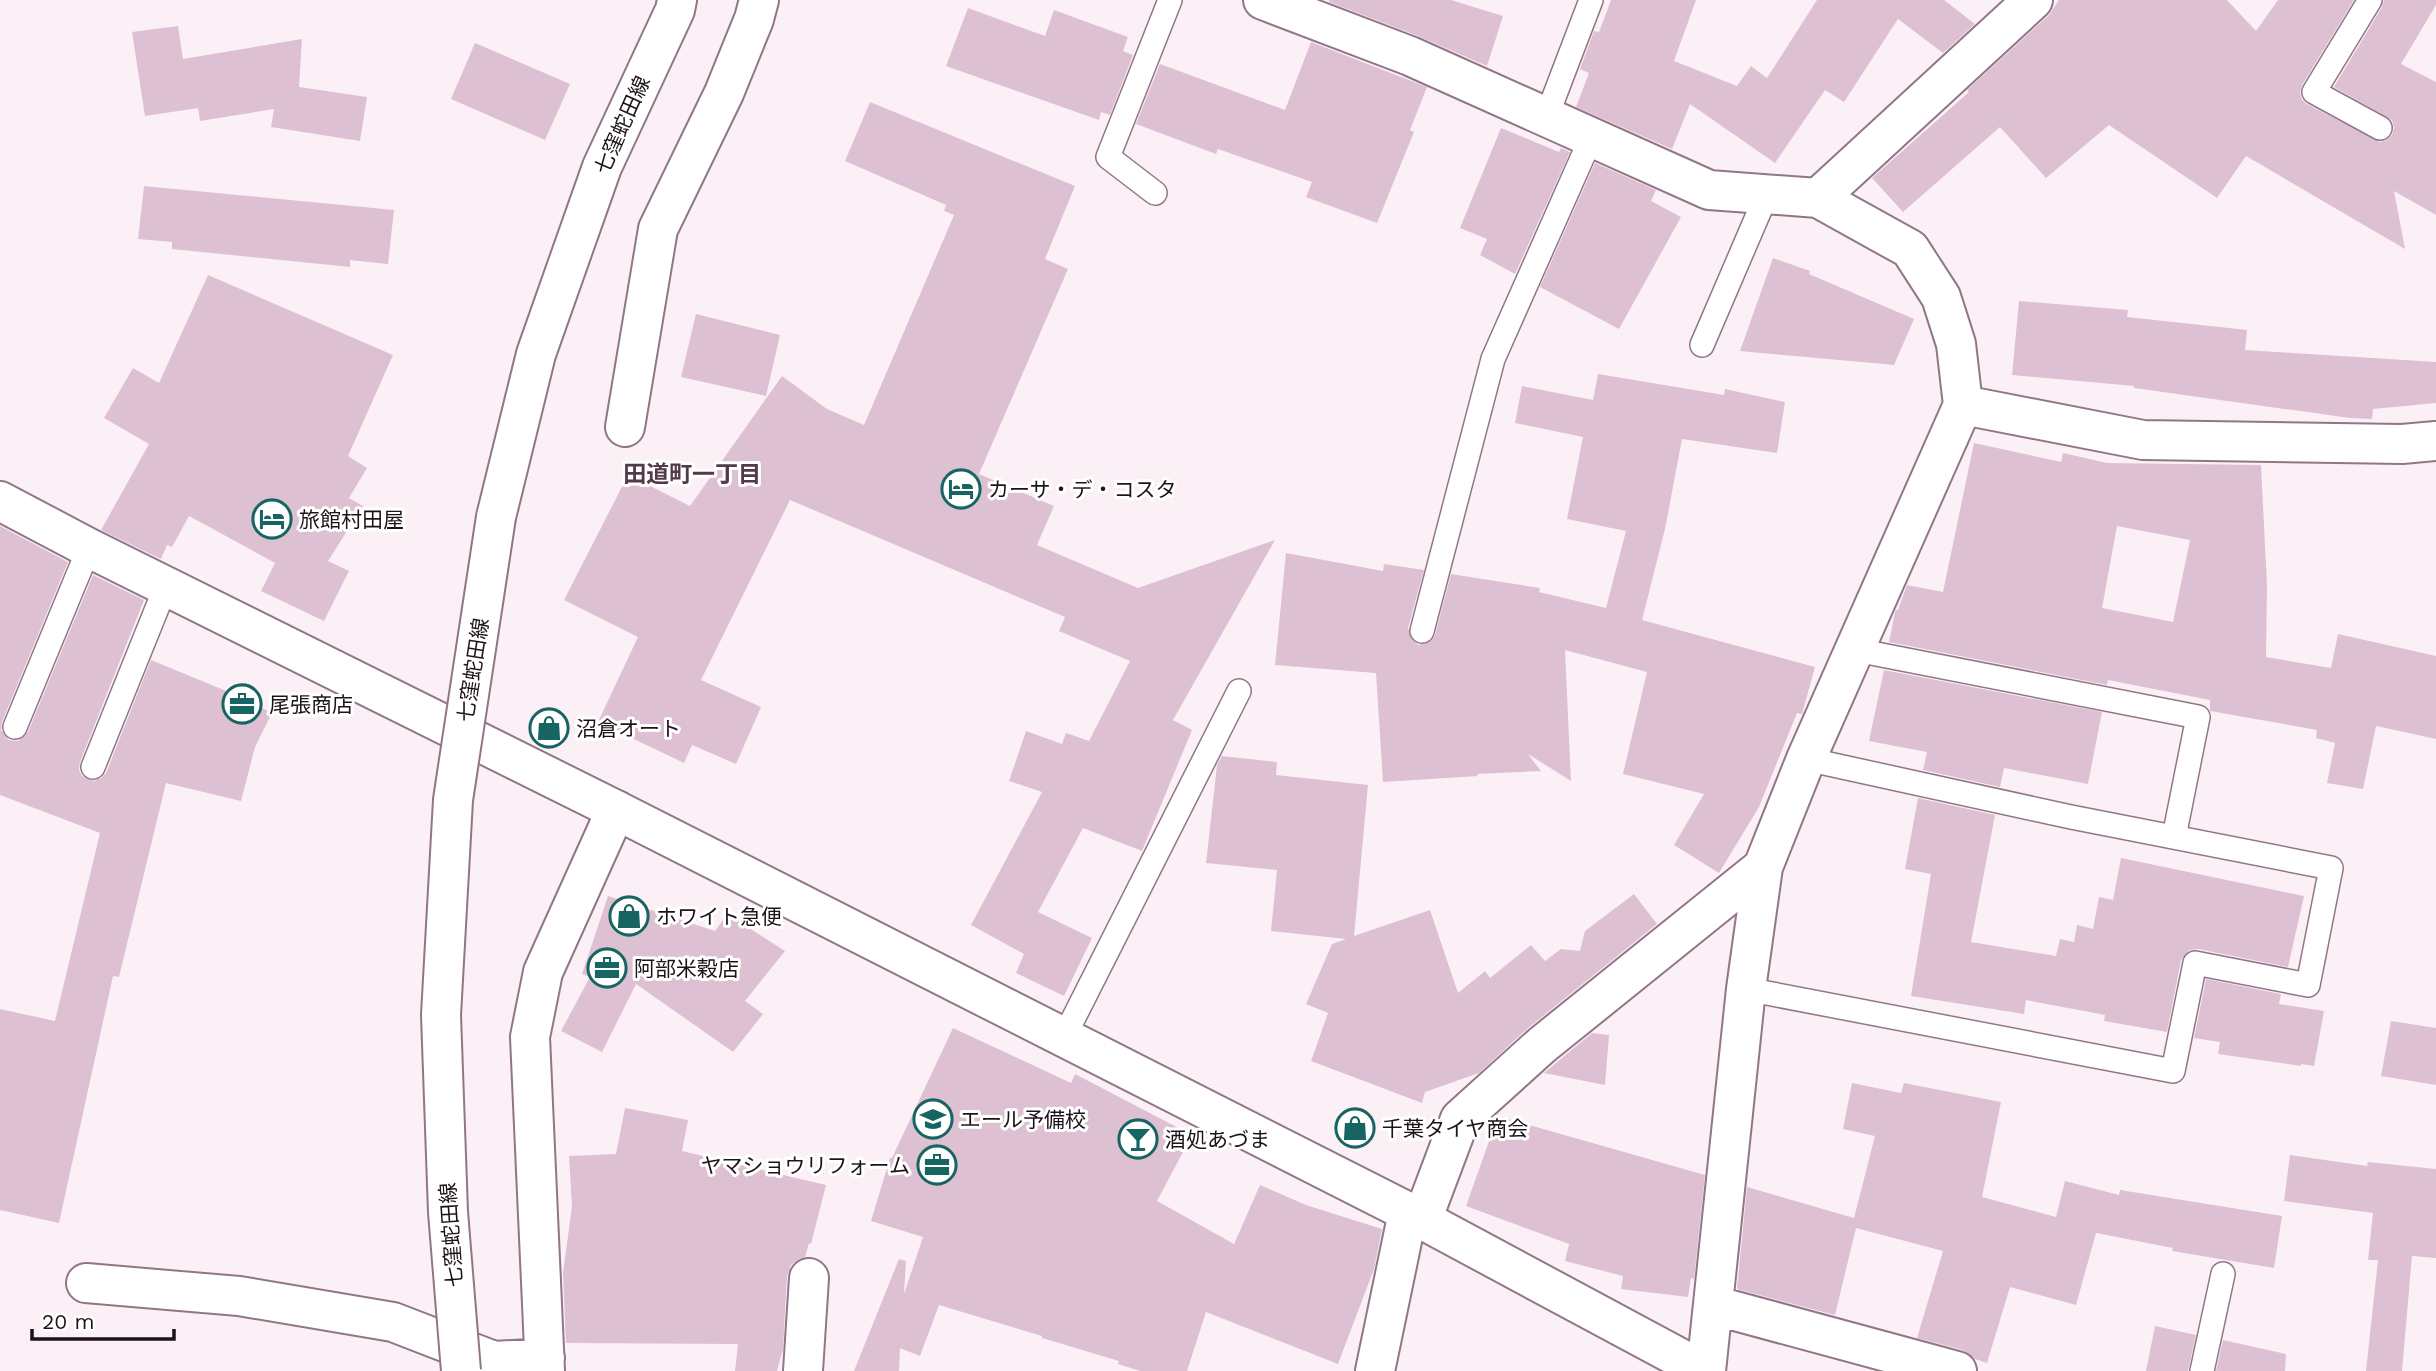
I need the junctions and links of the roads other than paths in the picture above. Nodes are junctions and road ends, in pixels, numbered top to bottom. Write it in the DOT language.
graph roads {
  1 [pos="677,0"];
  2 [pos="759,0"];
  3 [pos="1170,0"];
  4 [pos="1263,0"];
  5 [pos="1591,0"];
  6 [pos="2033,0"];
  7 [pos="2370,0"];
  8 [pos="1303,7"];
  9 [pos="1546,118"];
  10 [pos="2380,128"];
  11 [pos="1591,138"];
  12 [pos="1155,193"];
  13 [pos="1766,196"];
  14 [pos="1818,198"];
  15 [pos="1702,345"];
  16 [pos="1963,405"];
  17 [pos="625,427"];
  18 [pos="2436,441"];
  19 [pos="0,500"];
  20 [pos="89,548"];
  21 [pos="166,586"];
  22 [pos="1422,631"];
  23 [pos="1856,649"];
  24 [pos="1240,691"];
  25 [pos="15,727"];
  26 [pos="1806,759"];
  27 [pos="93,767"];
  28 [pos="616,810"];
  29 [pos="2174,837"];
  30 [pos="1763,867"];
  31 [pos="1746,989"];
  32 [pos="1064,1037"];
  33 [pos="1415,1216"];
  34 [pos="2223,1274"];
  35 [pos="809,1278"];
  36 [pos="86,1283"];
  37 [pos="1713,1305"];
  38 [pos="545,1365"];
  39 [pos="461,1371"];
  40 [pos="803,1371"];
  41 [pos="1375,1371"];
  42 [pos="1705,1371"];
  43 [pos="1957,1371"];
  44 [pos="2202,1371"];
  1 -- 39 [label="street, 七窪蛇田線, bridge"];
  2 -- 17 [label="street"];
  3 -- 12 [label="lane"];
  4 -- 8 [label="street"];
  5 -- 9 [label="lane"];
  6 -- 14 [label="street"];
  7 -- 10 [label="lane"];
  8 -- 9 [label="street"];
  9 -- 11 [label="street"];
  11 -- 13 [label="street"];
  11 -- 22 [label="lane"];
  13 -- 14 [label="street"];
  13 -- 15 [label="lane"];
  14 -- 16 [label="street"];
  16 -- 18 [label="street"];
  16 -- 23 [label="street"];
  19 -- 20 [label="street"];
  20 -- 21 [label="street"];
  20 -- 25 [label="lane"];
  21 -- 27 [label="lane"];
  21 -- 28 [label="street"];
  23 -- 26 [label="street"];
  23 -- 29 [label="lane"];
  24 -- 32 [label="lane"];
  26 -- 29 [label="lane"];
  26 -- 30 [label="street"];
  28 -- 32 [label="street"];
  28 -- 38 [label="street"];
  29 -- 31 [label="lane"];
  30 -- 31 [label="street"];
  30 -- 33 [label="street"];
  31 -- 37 [label="street"];
  32 -- 33 [label="street"];
  33 -- 41 [label="street"];
  33 -- 42 [label="street"];
  34 -- 44 [label="lane"];
  35 -- 40 [label="street"];
  36 -- 38 [label="street"];
  37 -- 42 [label="street"];
  37 -- 43 [label="street"];
}
